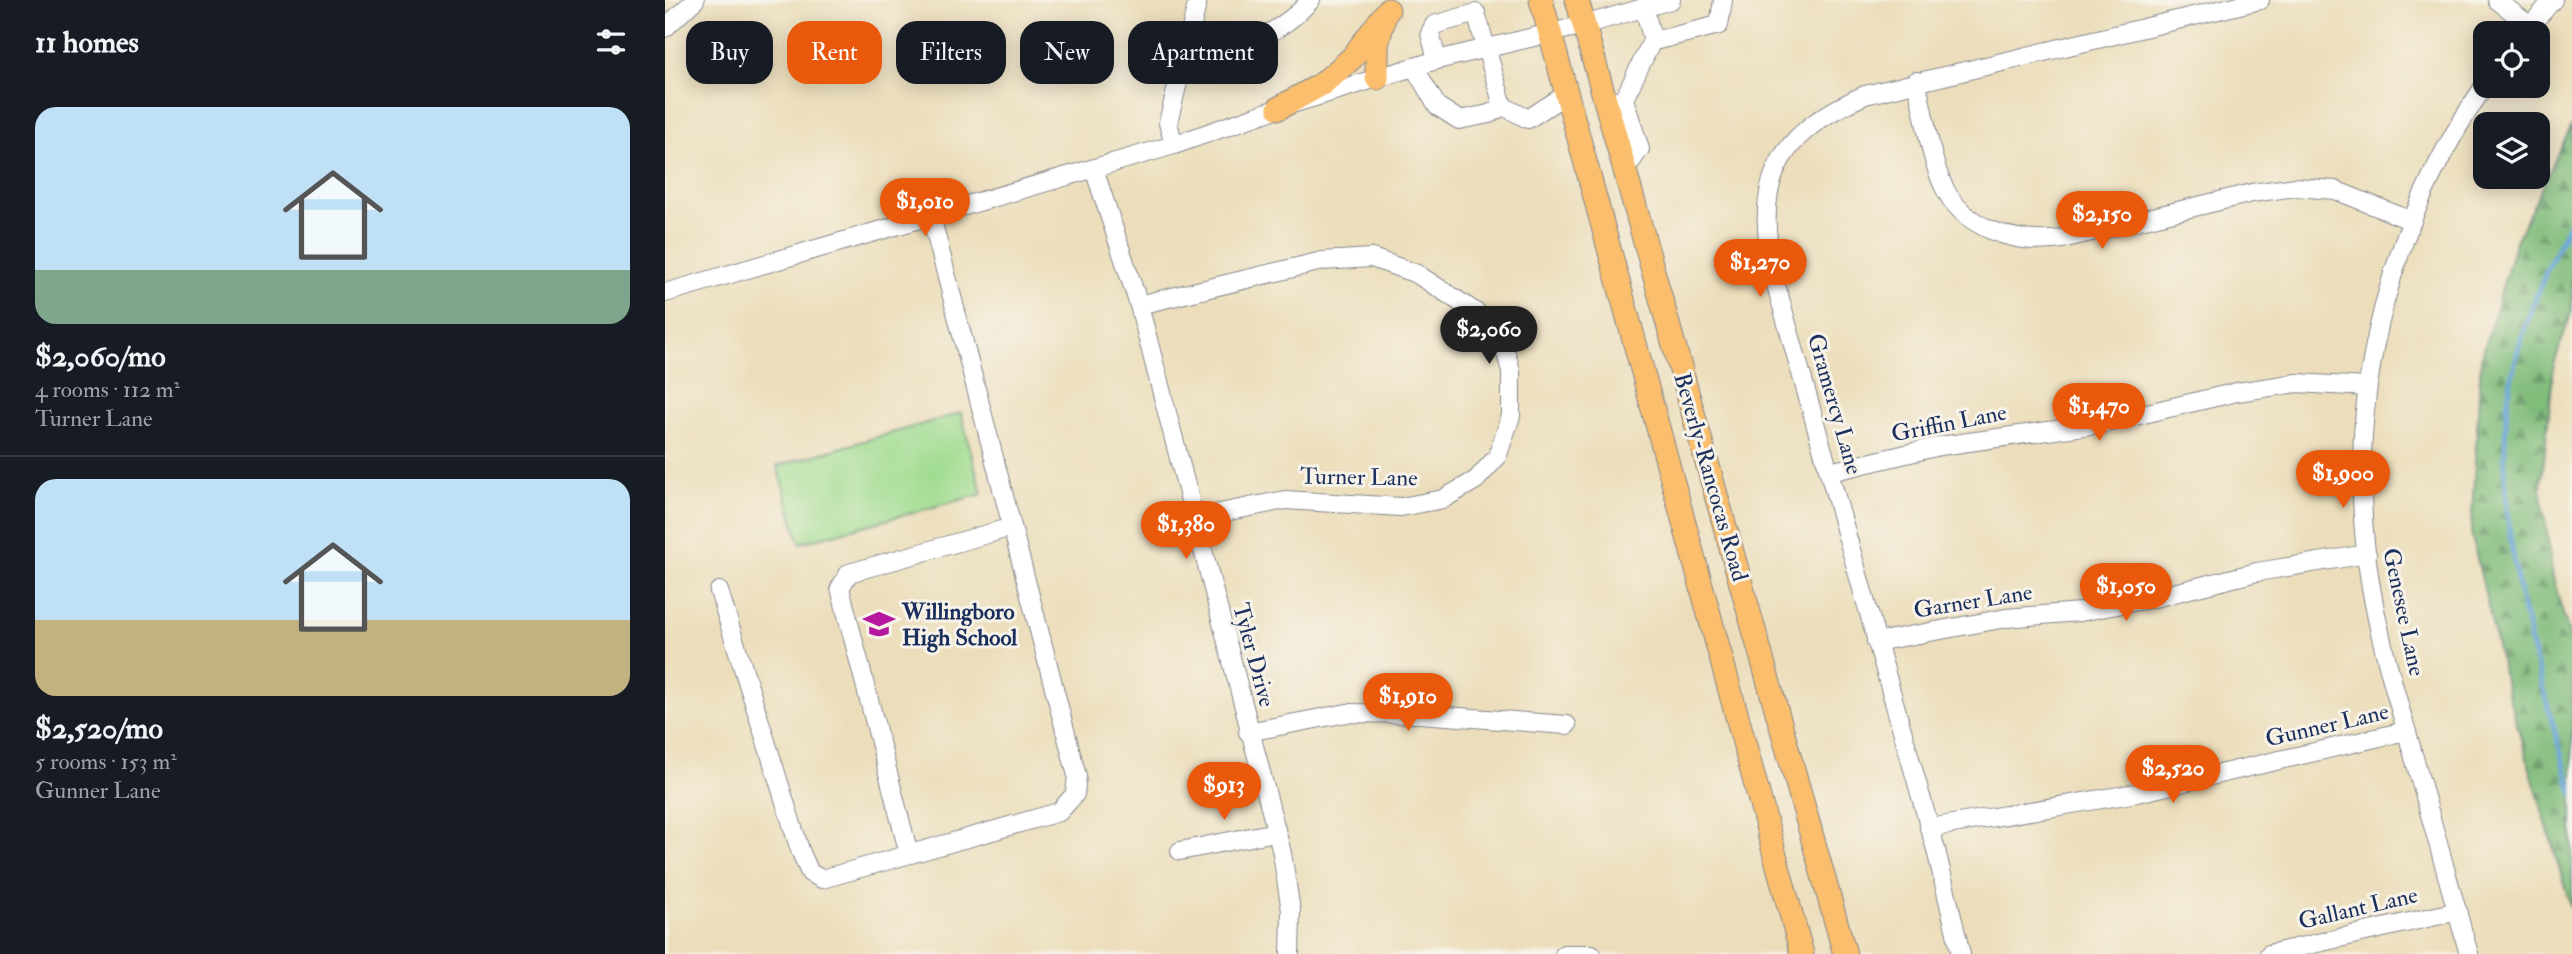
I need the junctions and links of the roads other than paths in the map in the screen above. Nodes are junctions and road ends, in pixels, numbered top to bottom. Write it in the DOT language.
graph roads {
  1 [pos="1198,0"];
  2 [pos="1311,0"];
  3 [pos="1541,0"];
  4 [pos="1577,0"];
  5 [pos="1671,0"];
  6 [pos="1723,0"];
  7 [pos="2260,0"];
  8 [pos="2497,0"];
  9 [pos="2553,0"];
  10 [pos="692,1"];
  11 [pos="1391,5"];
  12 [pos="1480,6"];
  13 [pos="1644,7"];
  14 [pos="1193,21"];
  15 [pos="2518,21"];
  16 [pos="2535,21"];
  17 [pos="1584,26"];
  18 [pos="665,28"];
  19 [pos="1278,30"];
  20 [pos="1549,34"];
  21 [pos="1653,38"];
  22 [pos="1487,50"];
  23 [pos="1437,60"];
  24 [pos="1414,67"];
  25 [pos="1377,78"];
  26 [pos="1916,81"];
  27 [pos="1177,84"];
  28 [pos="1568,93"];
  29 [pos="2477,98"];
  30 [pos="1615,101"];
  31 [pos="1503,106"];
  32 [pos="1279,107"];
  33 [pos="1174,145"];
  34 [pos="1094,169"];
  35 [pos="931,216"];
  36 [pos="2412,221"];
  37 [pos="665,293"];
  38 [pos="1139,305"];
  39 [pos="2367,387"];
  40 [pos="1830,472"];
  41 [pos="1195,518"];
  42 [pos="1012,527"];
  43 [pos="2367,554"];
  44 [pos="719,591"];
  45 [pos="1876,642"];
  46 [pos="1567,725"];
  47 [pos="2406,731"];
  48 [pos="1248,732"];
  49 [pos="1929,828"];
  50 [pos="1276,832"];
  51 [pos="1180,851"];
  52 [pos="909,854"];
  53 [pos="2458,911"];
  54 [pos="1290,954"];
  55 [pos="1564,954"];
  56 [pos="1593,954"];
  57 [pos="1802,954"];
  58 [pos="1846,954"];
  59 [pos="1961,954"];
  60 [pos="2269,954"];
  61 [pos="2469,954"];
  1 -- 14 [label="street"];
  2 -- 19 [label="street"];
  3 -- 20 [label="main road, Beverly-Rancocas Road"];
  4 -- 17 [label="main road, Beverly-Rancocas Road"];
  5 -- 13 [label="street"];
  6 -- 21 [label="street"];
  7 -- 26 [label="street, Gramercy Lane"];
  8 -- 15 [label="street"];
  9 -- 16 [label="street"];
  10 -- 18 [label="street"];
  11 -- 25 [label="main road"];
  11 -- 32 [label="main road"];
  12 -- 22 [label="street"];
  12 -- 23 [label="street"];
  13 -- 17 [label="street"];
  13 -- 21 [label="street"];
  17 -- 20 [label="street"];
  17 -- 30 [label="main road, Beverly-Rancocas Road"];
  20 -- 22 [label="street"];
  20 -- 28 [label="main road, Beverly-Rancocas Road"];
  21 -- 30 [label="street"];
  22 -- 23 [label="street"];
  22 -- 31 [label="street"];
  23 -- 24 [label="street"];
  24 -- 25 [label="street"];
  24 -- 31 [label="street"];
  25 -- 32 [label="street"];
  26 -- 36 [label="street"];
  26 -- 40 [label="street, Gramercy Lane"];
  27 -- 33 [label="street"];
  28 -- 31 [label="street"];
  28 -- 57 [label="main road, Beverly-Rancocas Road"];
  29 -- 36 [label="street, Genesee Lane"];
  30 -- 58 [label="main road, Beverly-Rancocas Road"];
  32 -- 33 [label="street"];
  33 -- 34 [label="street"];
  34 -- 35 [label="street"];
  34 -- 38 [label="street, Tyler Drive"];
  35 -- 37 [label="street"];
  35 -- 42 [label="street"];
  36 -- 39 [label="street, Genesee Lane"];
  38 -- 41 [label="street, Tyler Drive"];
  38 -- 41 [label="street, Turner Lane"];
  39 -- 40 [label="street, Griffin Lane"];
  39 -- 43 [label="street, Genesee Lane"];
  40 -- 45 [label="street, Gramercy Lane"];
  41 -- 48 [label="street, Tyler Drive"];
  42 -- 52 [label="street"];
  42 -- 52 [label="street"];
  43 -- 45 [label="street, Garner Lane"];
  43 -- 47 [label="street, Genesee Lane"];
  44 -- 52 [label="street"];
  45 -- 49 [label="street, Gramercy Lane"];
  46 -- 48 [label="street"];
  47 -- 49 [label="street, Gunner Lane"];
  47 -- 53 [label="street, Genesee Lane"];
  48 -- 50 [label="street, Tyler Drive"];
  49 -- 59 [label="street, Gramercy Lane"];
  50 -- 51 [label="street"];
  50 -- 54 [label="street, Tyler Drive"];
  53 -- 60 [label="street, Gallant Lane"];
  53 -- 61 [label="street, Genesee Lane"];
  55 -- 56 [label="street"];
}
